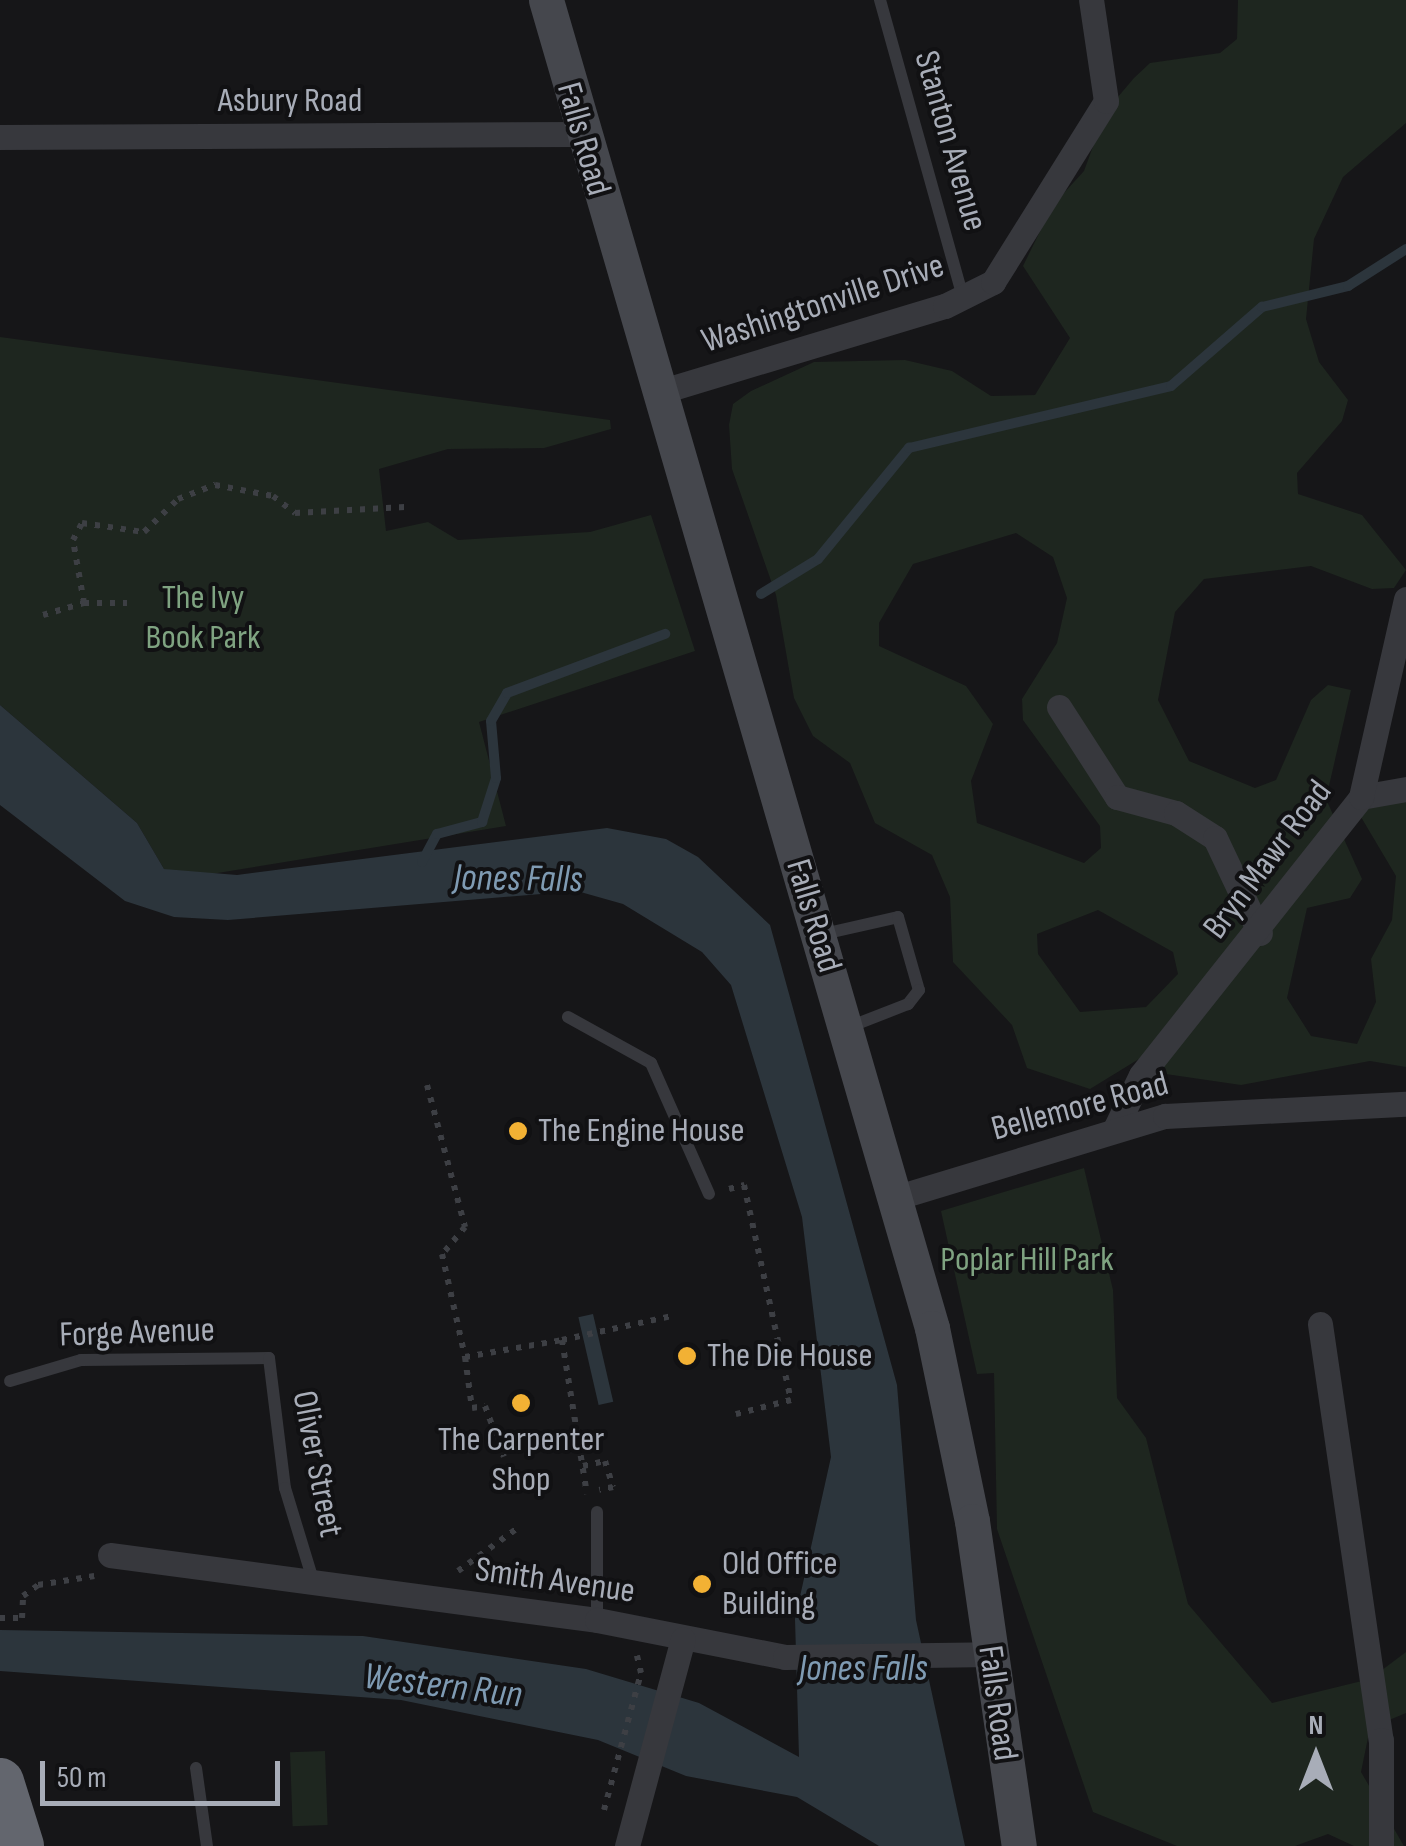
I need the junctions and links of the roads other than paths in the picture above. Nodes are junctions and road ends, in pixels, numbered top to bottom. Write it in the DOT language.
graph roads {
  1 [pos="546,0"];
  2 [pos="880,0"];
  3 [pos="1091,0"];
  4 [pos="580,134"];
  5 [pos="0,137"];
  6 [pos="963,298"];
  7 [pos="656,393"];
  8 [pos="1406,599"];
  9 [pos="1059,707"];
  10 [pos="1406,790"];
  11 [pos="1361,796"];
  12 [pos="1260,932"];
  13 [pos="818,935"];
  14 [pos="568,1017"];
  15 [pos="847,1028"];
  16 [pos="1406,1104"];
  17 [pos="1115,1129"];
  18 [pos="708,1194"];
  19 [pos="898,1197"];
  20 [pos="1320,1324"];
  21 [pos="269,1358"];
  22 [pos="10,1381"];
  23 [pos="597,1512"];
  24 [pos="110,1556"];
  25 [pos="313,1580"];
  26 [pos="597,1620"];
  27 [pos="682,1638"];
  28 [pos="991,1654"];
  29 [pos="1393,1737"];
  30 [pos="196,1768"];
  31 [pos="0,1782"];
  32 [pos="20,1846"];
  33 [pos="207,1846"];
  34 [pos="627,1846"];
  35 [pos="1019,1846"];
  36 [pos="1382,1846"];
  1 -- 4 [label="main road, Falls Road"];
  2 -- 6 [label="lane, Stanton Avenue"];
  3 -- 6 [label="street, Washingtonville Drive"];
  4 -- 5 [label="street, Asbury Road"];
  4 -- 7 [label="main road, Falls Road"];
  6 -- 7 [label="street, Washingtonville Drive"];
  7 -- 13 [label="main road, Falls Road"];
  8 -- 11 [label="street, Bryn Mawr Road"];
  9 -- 12 [label="street"];
  10 -- 11 [label="street"];
  11 -- 12 [label="street, Bryn Mawr Road"];
  12 -- 17 [label="street, Bryn Mawr Road"];
  13 -- 15 [label="main road, Falls Road"];
  13 -- 15 [label="lane"];
  14 -- 18 [label="lane"];
  15 -- 19 [label="main road, Falls Road"];
  16 -- 17 [label="street, Bellemore Road"];
  17 -- 19 [label="street, Bellemore Road"];
  19 -- 28 [label="main road, Falls Road"];
  20 -- 29 [label="street"];
  21 -- 22 [label="lane, Forge Avenue"];
  21 -- 25 [label="lane, Oliver Street"];
  23 -- 26 [label="lane"];
  24 -- 25 [label="street, Smith Avenue"];
  25 -- 26 [label="street, Smith Avenue"];
  26 -- 27 [label="street, Smith Avenue"];
  27 -- 28 [label="street, Smith Avenue"];
  27 -- 34 [label="street"];
  28 -- 35 [label="main road, Falls Road"];
  29 -- 36 [label="street"];
  30 -- 33 [label="lane"];
  31 -- 32 [label="highway"];
}
